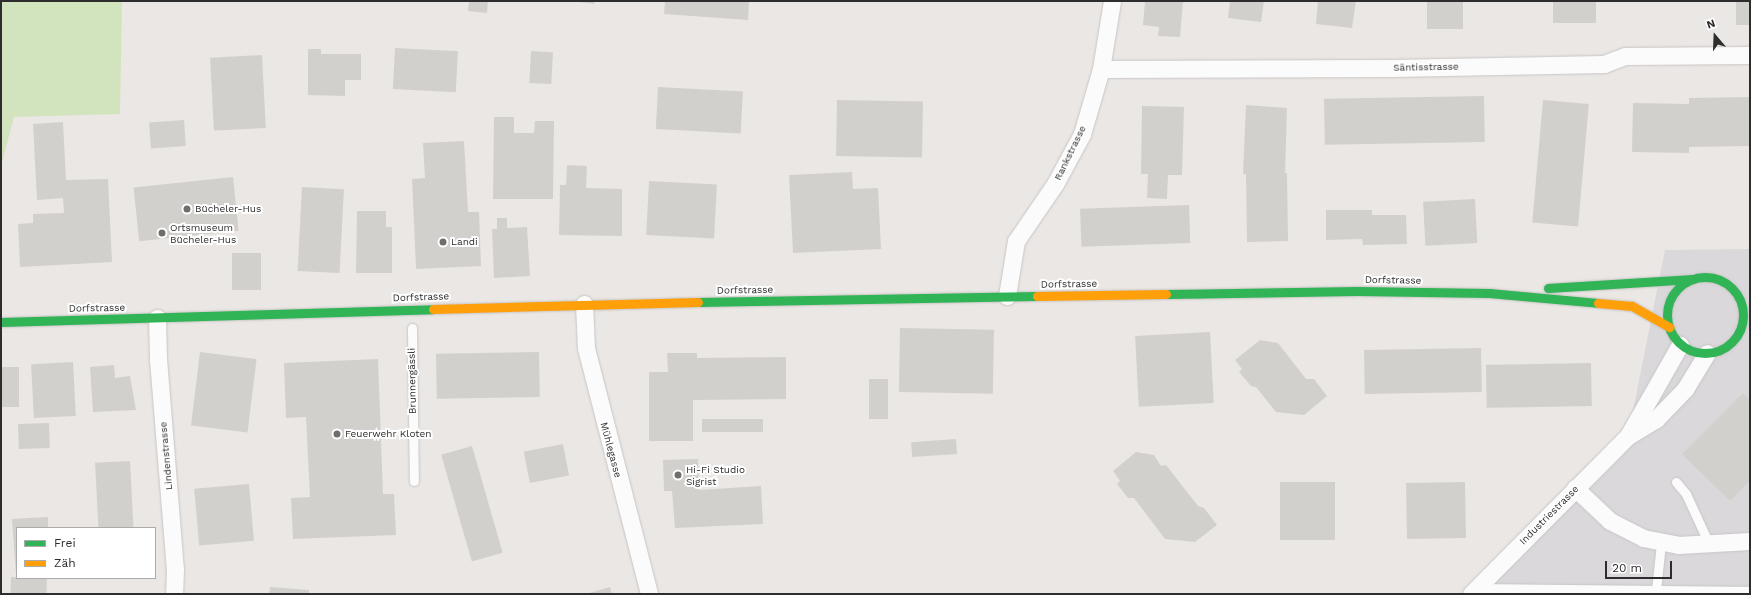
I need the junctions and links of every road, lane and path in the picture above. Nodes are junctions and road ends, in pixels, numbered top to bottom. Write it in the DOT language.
graph roads {
  1 [pos="1112,1"];
  2 [pos="1750,55"];
  3 [pos="1101,69"];
  4 [pos="1693,279"];
  5 [pos="1748,292"];
  6 [pos="1489,293"];
  7 [pos="1737,294"];
  8 [pos="1007,296"];
  9 [pos="584,304"];
  10 [pos="157,318"];
  11 [pos="1,322"];
  12 [pos="1746,325"];
  13 [pos="1669,327"];
  14 [pos="412,328"];
  15 [pos="1680,345"];
  16 [pos="1707,353"];
  17 [pos="1628,436"];
  18 [pos="414,482"];
  19 [pos="1676,482"];
  20 [pos="1575,488"];
  21 [pos="1750,541"];
  22 [pos="1661,543"];
  23 [pos="1710,544"];
  24 [pos="1656,590"];
  25 [pos="1474,591"];
  26 [pos="1750,591"];
  27 [pos="174,594"];
  28 [pos="649,594"];
  1 -- 3 [label="street, Rankstrasse"];
  2 -- 3 [label="street, Säntisstrasse"];
  3 -- 8 [label="street, Rankstrasse"];
  4 -- 6 [label="main road, Dorfstrasse"];
  4 -- 7 [label="main road"];
  4 -- 13 [label="main road"];
  5 -- 7 [label="main road"];
  6 -- 8 [label="main road, Dorfstrasse"];
  6 -- 13 [label="main road, Dorfstrasse"];
  7 -- 12 [label="main road"];
  8 -- 9 [label="main road, Dorfstrasse"];
  9 -- 10 [label="main road, Dorfstrasse"];
  9 -- 28 [label="street, Mühlegasse"];
  10 -- 11 [label="main road, Dorfstrasse"];
  10 -- 27 [label="street, Lindenstrasse"];
  12 -- 16 [label="main road"];
  13 -- 15 [label="main road"];
  14 -- 18 [label="lane, Brunnergässli"];
  15 -- 16 [label="main road"];
  15 -- 17 [label="street, Industriestrasse"];
  16 -- 17 [label="street, Industriestrasse"];
  17 -- 20 [label="street, Industriestrasse"];
  19 -- 23 [label="lane"];
  20 -- 22 [label="street"];
  20 -- 25 [label="street, Industriestrasse"];
  21 -- 23 [label="street"];
  22 -- 23 [label="street"];
  22 -- 24 [label="lane"];
  24 -- 25 [label="lane"];
  24 -- 26 [label="lane"];
}
